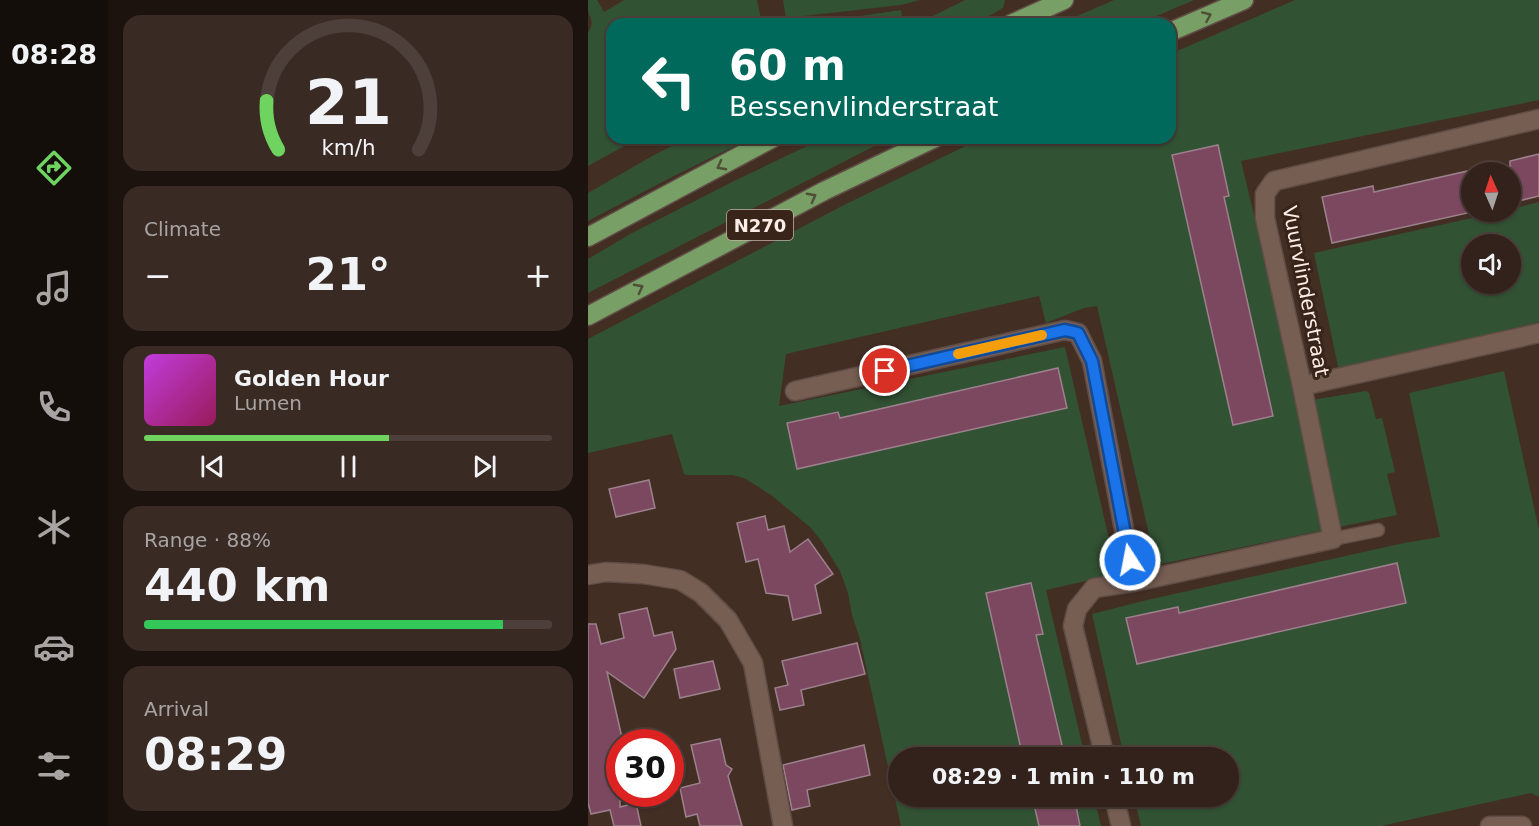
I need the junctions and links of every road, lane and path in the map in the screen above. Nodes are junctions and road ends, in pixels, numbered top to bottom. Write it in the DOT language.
graph roads {
  1 [pos="1064,0"];
  2 [pos="1244,0"];
  3 [pos="1024,18"];
  4 [pos="1176,29"];
  5 [pos="1539,119"];
  6 [pos="762,144"];
  7 [pos="922,144"];
  8 [pos="588,237"];
  9 [pos="588,316"];
  10 [pos="1539,333"];
  11 [pos="1302,386"];
  12 [pos="795,391"];
  13 [pos="1378,530"];
  14 [pos="1333,539"];
  15 [pos="588,575"];
  16 [pos="1134,582"];
  17 [pos="1102,747"];
  18 [pos="1117,807"];
  19 [pos="783,826"];
  20 [pos="1121,826"];
  21 [pos="1491,826"];
  22 [pos="1522,826"];
  1 -- 3 [label="main road"];
  4 -- 2 [label="main road, one-way"];
  5 -- 11 [label="street, Vuurvlinderstraat"];
  6 -- 8 [label="main road, one-way"];
  9 -- 7 [label="main road, N270, one-way"];
  10 -- 11 [label="street"];
  11 -- 14 [label="street, Vuurvlinderstraat"];
  12 -- 16 [label="street"];
  13 -- 14 [label="lane"];
  14 -- 16 [label="street"];
  15 -- 19 [label="street"];
  16 -- 17 [label="street"];
  18 -- 20 [label="street"];
  21 -- 22 [label="street"];
}
